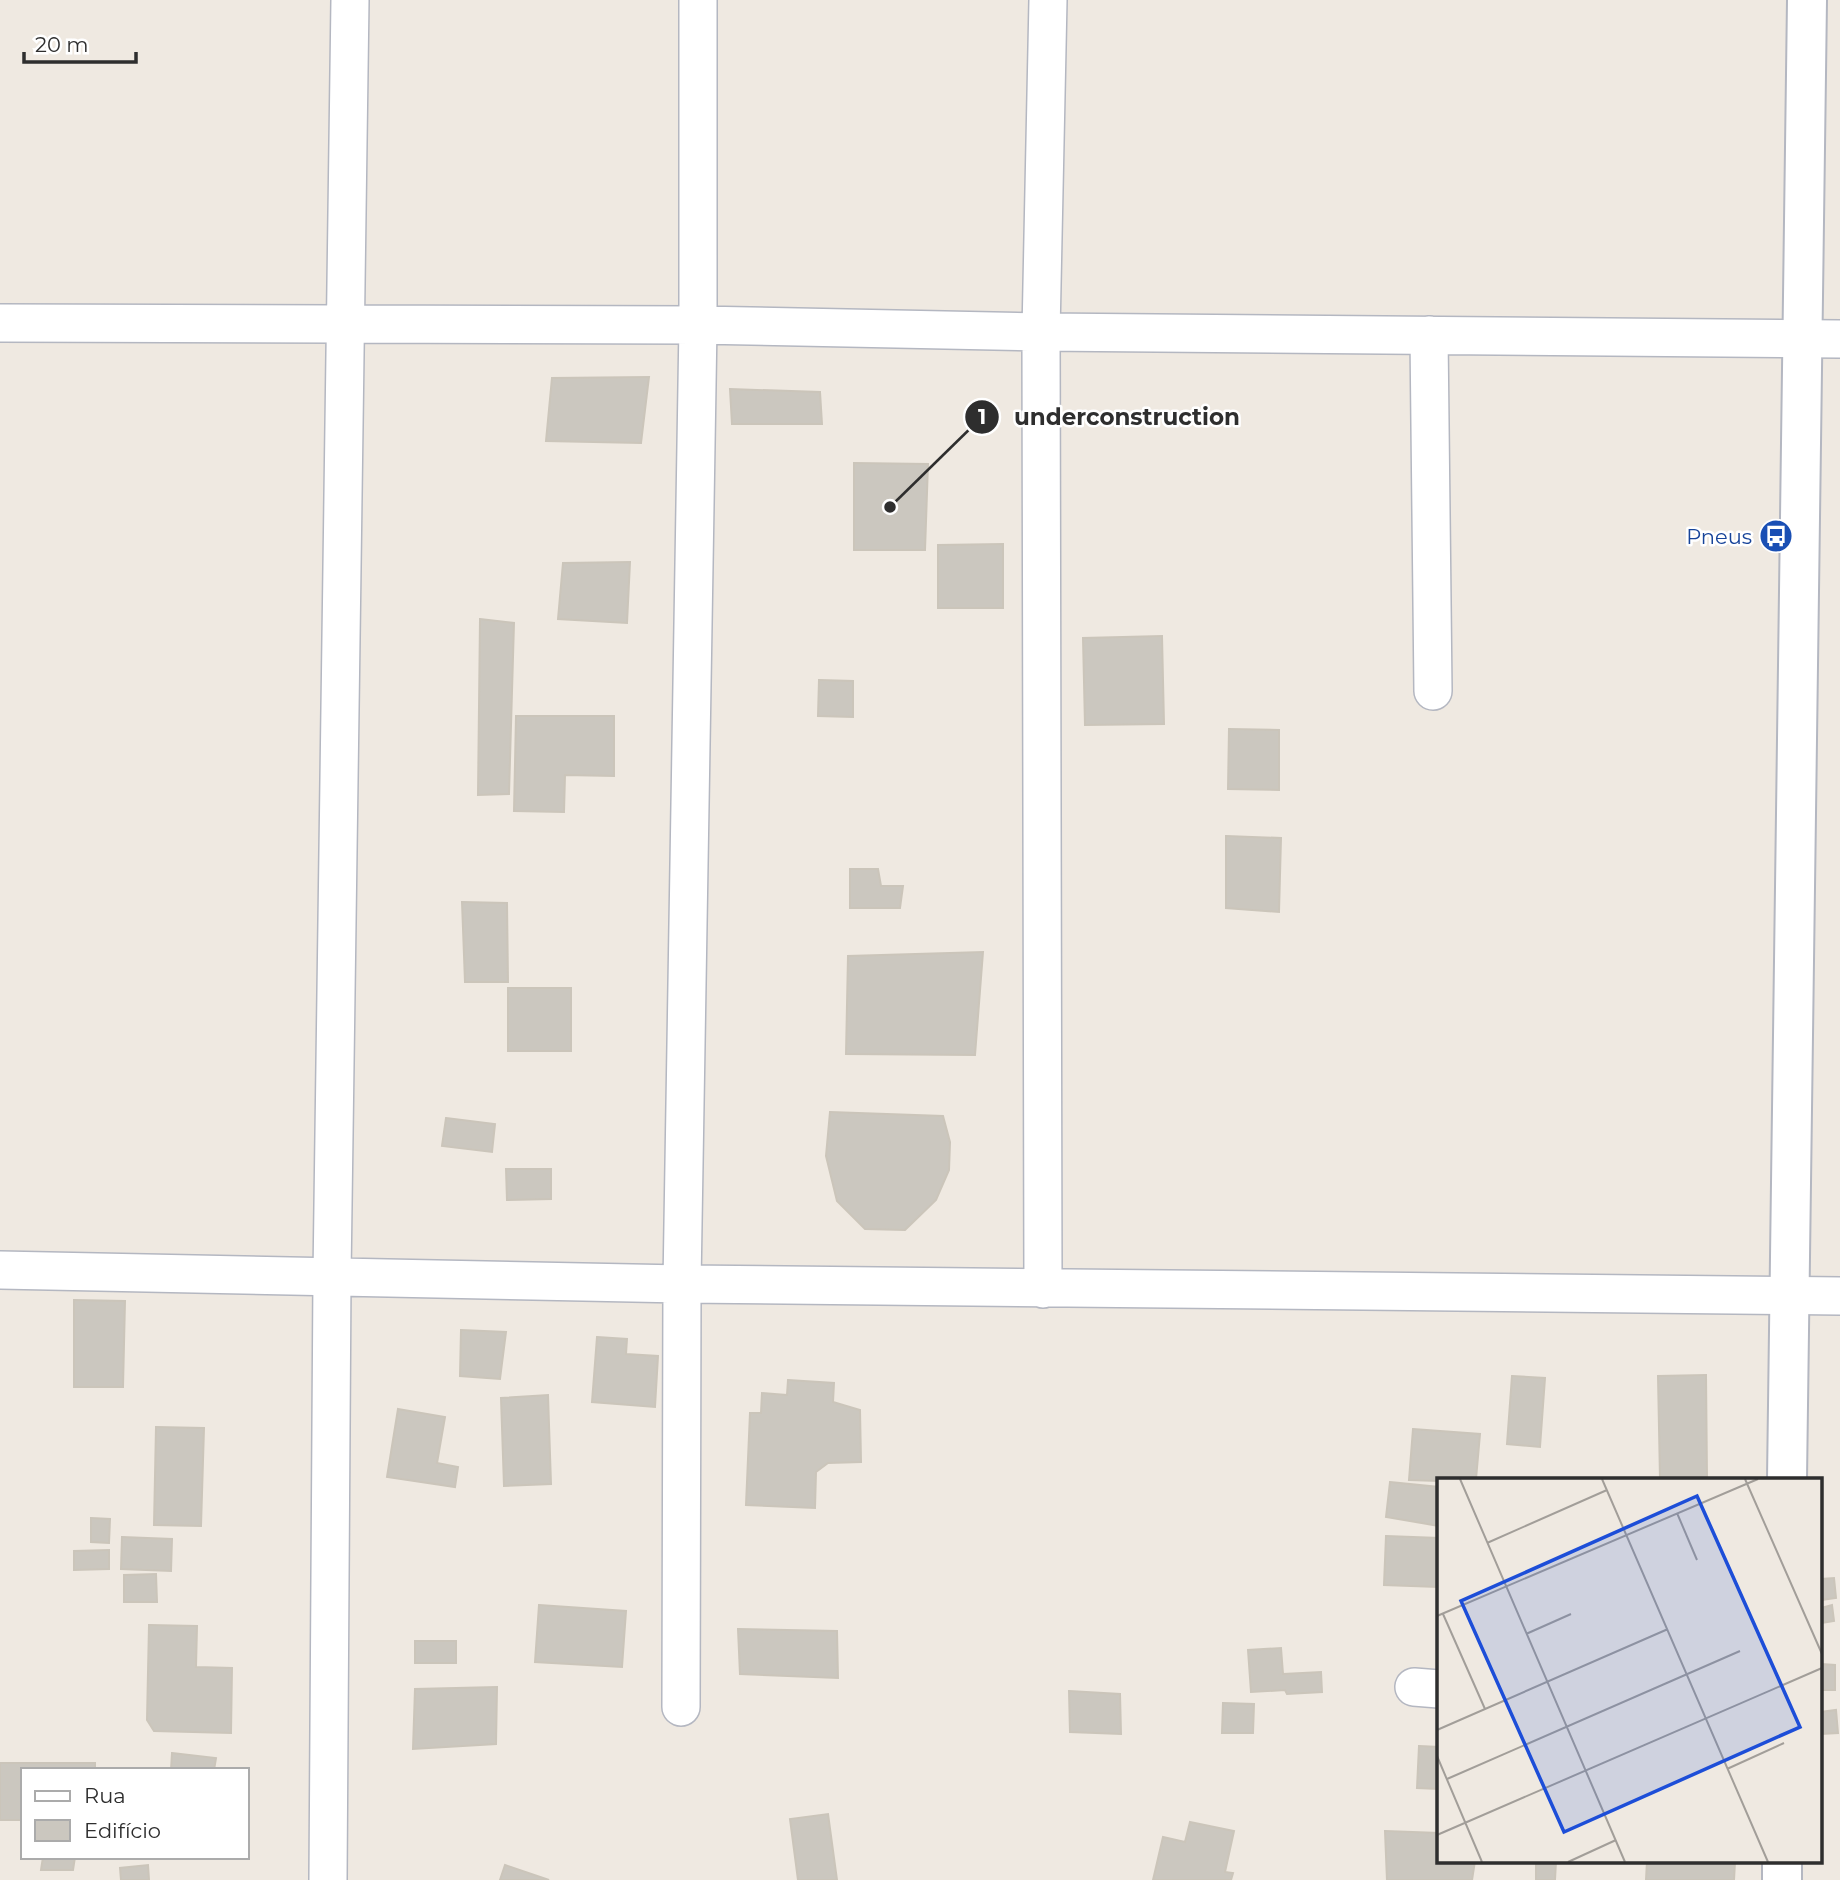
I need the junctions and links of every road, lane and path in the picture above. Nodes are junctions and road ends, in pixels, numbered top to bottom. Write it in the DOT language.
graph roads {
  1 [pos="350,0"];
  2 [pos="698,0"];
  3 [pos="1048,0"];
  4 [pos="1807,0"];
  5 [pos="0,323"];
  6 [pos="346,324"];
  7 [pos="698,325"];
  8 [pos="1041,332"];
  9 [pos="1429,335"];
  10 [pos="1802,339"];
  11 [pos="1840,339"];
  12 [pos="1433,691"];
  13 [pos="0,1270"];
  14 [pos="332,1276"];
  15 [pos="681,1284"];
  16 [pos="1043,1289"];
  17 [pos="1790,1295"];
  18 [pos="1840,1296"];
  19 [pos="1787,1478"];
  20 [pos="681,1707"];
  21 [pos="1782,1862"];
  22 [pos="328,1880"];
  23 [pos="1782,1880"];
  1 -- 6 [label="street"];
  2 -- 7 [label="street"];
  3 -- 8 [label="street"];
  4 -- 10 [label="street"];
  5 -- 6 [label="street"];
  6 -- 7 [label="street"];
  6 -- 14 [label="street"];
  7 -- 8 [label="street"];
  7 -- 15 [label="street"];
  8 -- 9 [label="street"];
  8 -- 16 [label="street"];
  9 -- 10 [label="street"];
  9 -- 12 [label="street"];
  10 -- 11 [label="street"];
  10 -- 17 [label="street"];
  13 -- 14 [label="street"];
  14 -- 15 [label="street"];
  14 -- 22 [label="street"];
  15 -- 16 [label="street"];
  15 -- 20 [label="street"];
  16 -- 17 [label="street"];
  17 -- 18 [label="street"];
  17 -- 19 [label="street"];
  21 -- 23 [label="street"];
}
